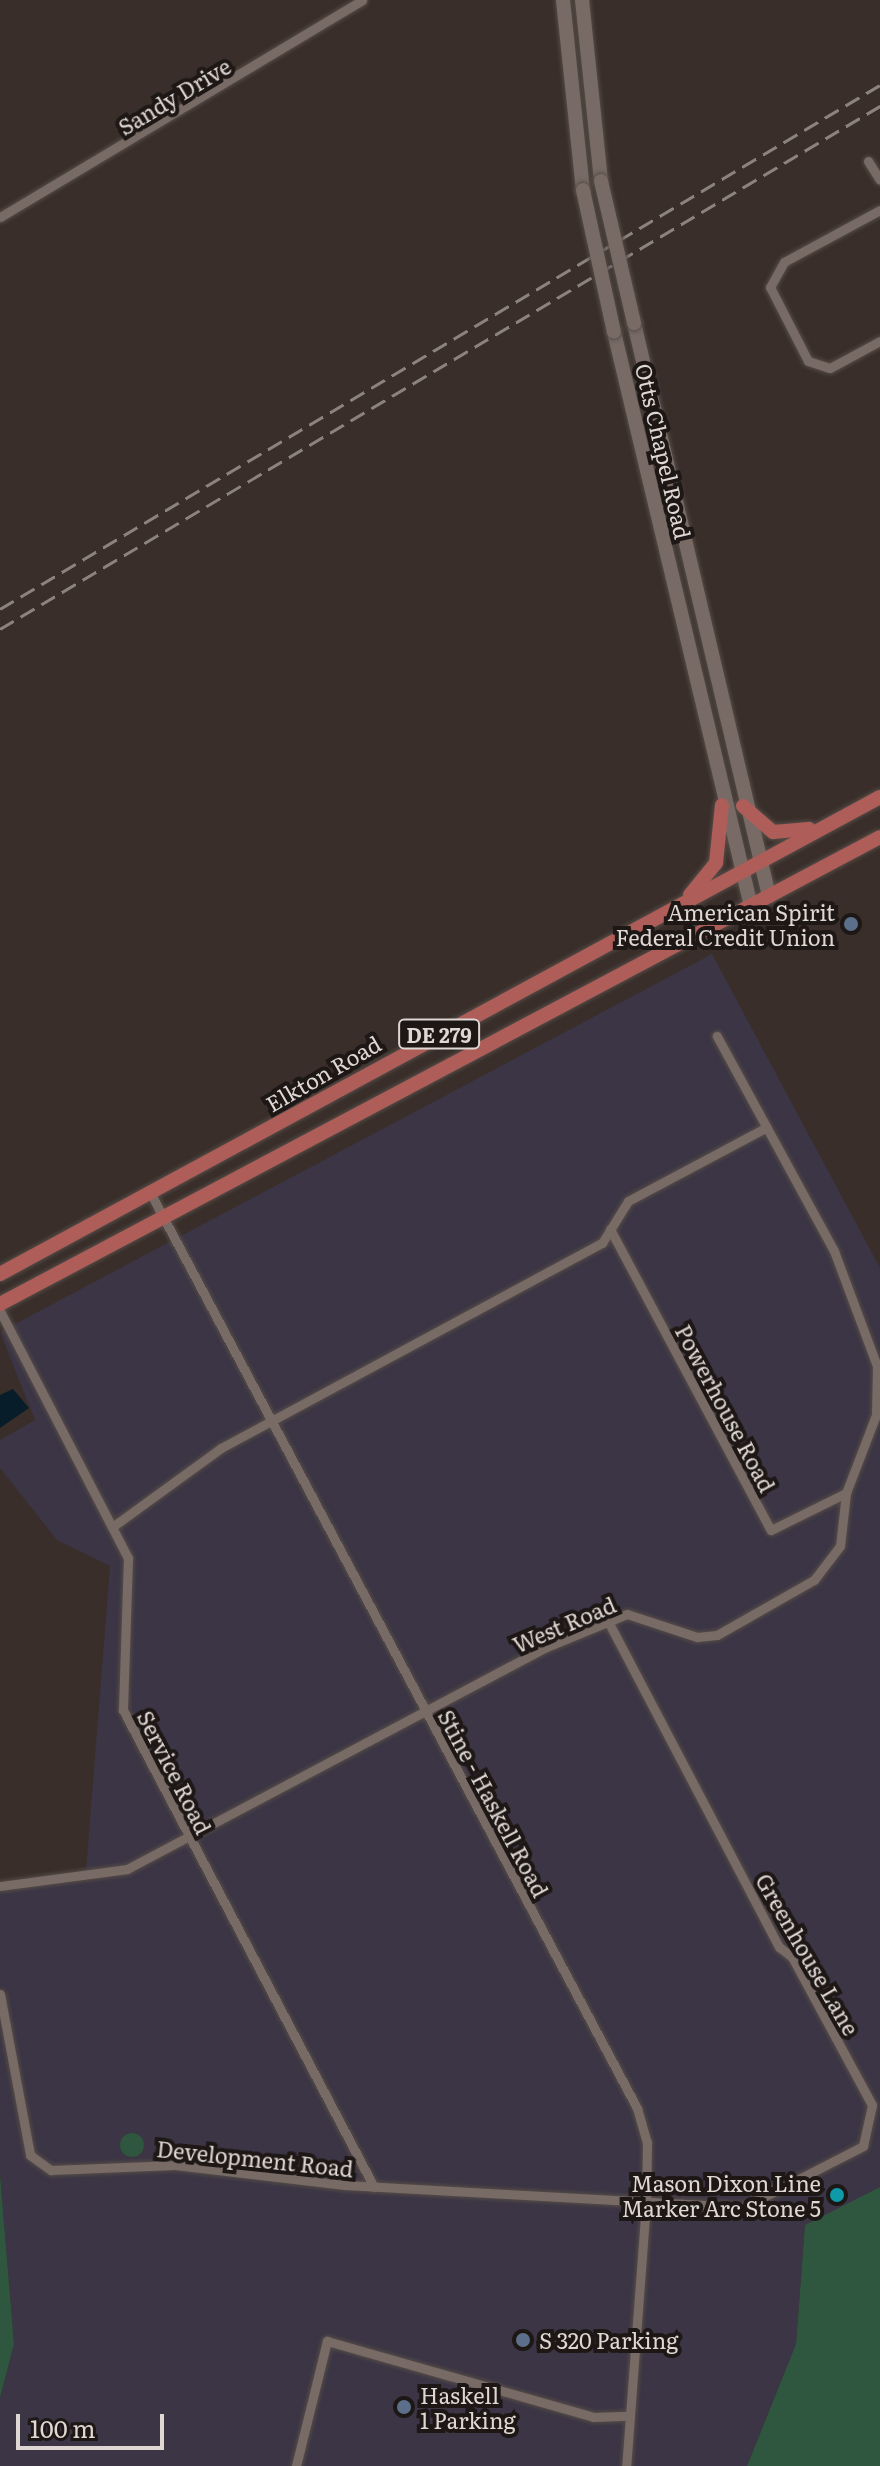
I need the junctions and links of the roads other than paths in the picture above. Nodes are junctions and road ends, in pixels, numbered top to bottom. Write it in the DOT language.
graph roads {
  1 [pos="362,0"];
  2 [pos="563,0"];
  3 [pos="582,0"];
  4 [pos="868,161"];
  5 [pos="880,180"];
  6 [pos="880,210"];
  7 [pos="0,217"];
  8 [pos="880,341"];
  9 [pos="880,797"];
  10 [pos="722,805"];
  11 [pos="743,806"];
  12 [pos="829,824"];
  13 [pos="880,837"];
  14 [pos="756,864"];
  15 [pos="741,872"];
  16 [pos="769,896"];
  17 [pos="751,906"];
  18 [pos="677,907"];
  19 [pos="717,1036"];
  20 [pos="767,1127"];
  21 [pos="152,1196"];
  22 [pos="164,1217"];
  23 [pos="610,1229"];
  24 [pos="0,1274"];
  25 [pos="0,1304"];
  26 [pos="0,1311"];
  27 [pos="271,1422"];
  28 [pos="846,1493"];
  29 [pos="115,1525"];
  30 [pos="608,1621"];
  31 [pos="425,1713"];
  32 [pos="189,1841"];
  33 [pos="0,1886"];
  34 [pos="0,1994"];
  35 [pos="374,2187"];
  36 [pos="646,2203"];
  37 [pos="629,2416"];
  38 [pos="296,2466"];
  39 [pos="626,2466"];
  1 -- 7 [label="street, Sandy Drive"];
  2 -- 10 [label="main road, Otts Chapel Road, bridge"];
  3 -- 11 [label="main road, Otts Chapel Road, bridge"];
  4 -- 5 [label="street"];
  6 -- 8 [label="street"];
  9 -- 12 [label="main road, Elkton Road / DE 279"];
  10 -- 15 [label="main road, Otts Chapel Road"];
  10 -- 18 [label="main road"];
  11 -- 12 [label="main road"];
  11 -- 14 [label="main road, Otts Chapel Road"];
  12 -- 14 [label="main road, Elkton Road / DE 279"];
  13 -- 16 [label="main road, DE 279"];
  14 -- 15 [label="main road, Elkton Road / DE 279"];
  14 -- 16 [label="main road, Otts Chapel Road"];
  15 -- 17 [label="main road, Otts Chapel Road"];
  15 -- 18 [label="main road, Elkton Road / DE 279"];
  16 -- 17 [label="main road, DE 279"];
  17 -- 22 [label="main road, DE 279"];
  18 -- 21 [label="main road, Elkton Road / DE 279"];
  19 -- 20 [label="street, West Road"];
  20 -- 23 [label="street"];
  20 -- 28 [label="street, West Road"];
  21 -- 22 [label="street, Stine - Haskell Road"];
  21 -- 24 [label="main road, Elkton Road / DE 279"];
  22 -- 25 [label="main road, DE 279"];
  22 -- 27 [label="street, Stine - Haskell Road"];
  23 -- 27 [label="street"];
  23 -- 28 [label="street, Powerhouse Road"];
  26 -- 29 [label="street, Service Road"];
  27 -- 29 [label="street"];
  27 -- 31 [label="street, Stine - Haskell Road"];
  28 -- 30 [label="street, West Road"];
  29 -- 32 [label="street, Service Road"];
  30 -- 31 [label="street, West Road"];
  30 -- 36 [label="street, Greenhouse Lane"];
  31 -- 32 [label="street, West Road"];
  31 -- 36 [label="street, Stine - Haskell Road"];
  32 -- 33 [label="street"];
  32 -- 35 [label="street, Service Road"];
  34 -- 35 [label="street, Development Road"];
  35 -- 36 [label="street, Development Road"];
  36 -- 37 [label="street, Stine - Haskell Road"];
  37 -- 38 [label="street"];
  37 -- 39 [label="street, Stine - Haskell Road"];
}
